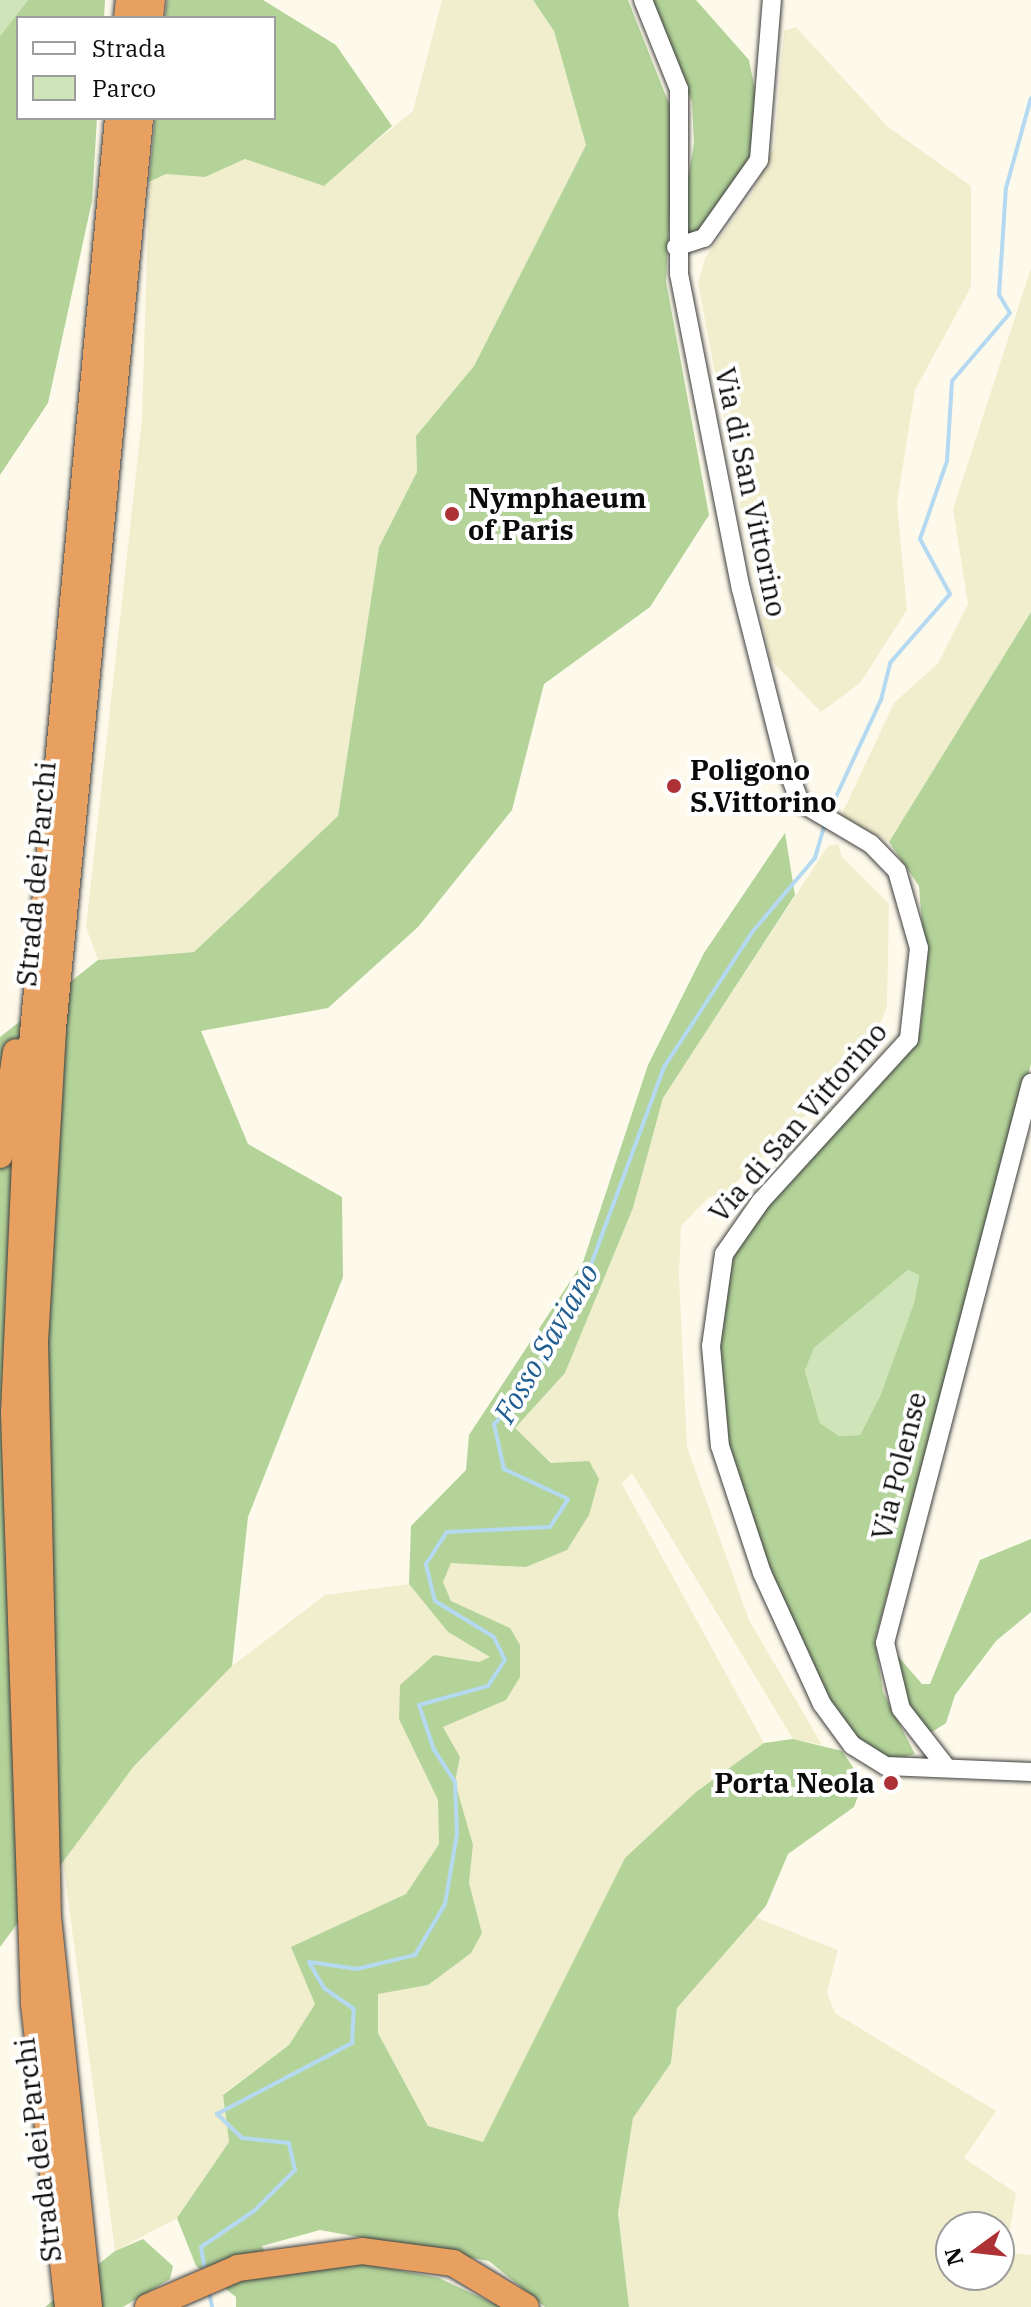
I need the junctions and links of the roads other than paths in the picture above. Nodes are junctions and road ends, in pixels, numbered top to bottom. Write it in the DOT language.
graph roads {
  1 [pos="643,0"];
  2 [pos="772,0"];
  3 [pos="118,120"];
  4 [pos="140,120"];
  5 [pos="676,247"];
  6 [pos="115,254"];
  7 [pos="48,851"];
  8 [pos="1031,1083"];
  9 [pos="0,1155"];
  10 [pos="27,1659"];
  11 [pos="947,1768"];
  12 [pos="1031,1772"];
  13 [pos="155,2303"];
  14 [pos="68,2307"];
  15 [pos="89,2307"];
  16 [pos="526,2307"];
  1 -- 5 [label="street, Via di San Vittorino"];
  2 -- 5 [label="street"];
  3 -- 6 [label="highway, Strada dei Parchi"];
  4 -- 6 [label="highway, Strada dei Parchi"];
  5 -- 11 [label="street, Via di San Vittorino"];
  6 -- 7 [label="highway, Strada dei Parchi"];
  6 -- 10 [label="highway, Strada dei Parchi"];
  7 -- 9 [label="highway"];
  7 -- 10 [label="highway, Strada dei Parchi"];
  8 -- 11 [label="street, Via Polense"];
  10 -- 14 [label="highway, Strada dei Parchi"];
  10 -- 15 [label="highway, Strada dei Parchi"];
  11 -- 12 [label="street"];
  13 -- 16 [label="highway"];
}
